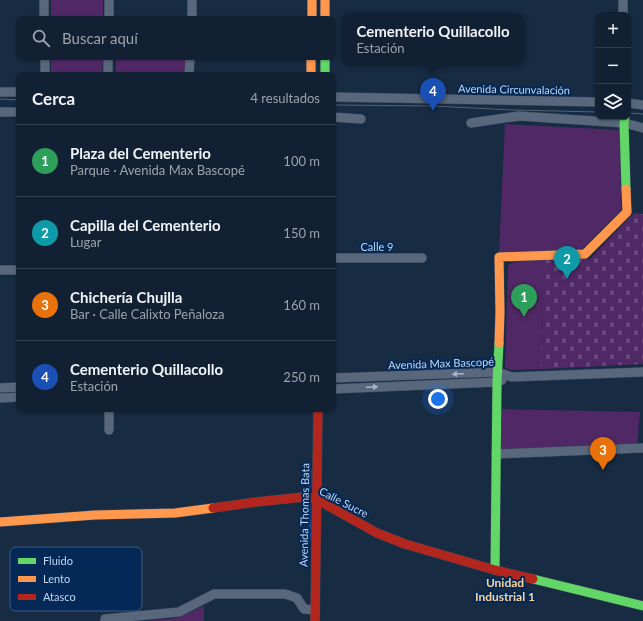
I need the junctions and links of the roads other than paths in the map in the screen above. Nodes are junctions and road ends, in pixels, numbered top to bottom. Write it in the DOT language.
graph roads {
  1 [pos="44,0"];
  2 [pos="109,0"];
  3 [pos="192,0"];
  4 [pos="312,0"];
  5 [pos="325,0"];
  6 [pos="623,0"];
  7 [pos="623,12"];
  8 [pos="44,16"];
  9 [pos="109,16"];
  10 [pos="192,16"];
  11 [pos="312,16"];
  12 [pos="325,16"];
  13 [pos="45,60"];
  14 [pos="108,60"];
  15 [pos="190,60"];
  16 [pos="311,60"];
  17 [pos="325,60"];
  18 [pos="45,72"];
  19 [pos="108,72"];
  20 [pos="189,72"];
  21 [pos="311,72"];
  22 [pos="325,72"];
  23 [pos="0,92"];
  24 [pos="16,92"];
  25 [pos="336,97"];
  26 [pos="595,102"];
  27 [pos="631,103"];
  28 [pos="643,105"];
  29 [pos="0,112"];
  30 [pos="16,112"];
  31 [pos="336,117"];
  32 [pos="360,119"];
  33 [pos="595,119"];
  34 [pos="625,120"];
  35 [pos="471,123"];
  36 [pos="643,128"];
  37 [pos="336,258"];
  38 [pos="422,258"];
  39 [pos="0,270"];
  40 [pos="16,270"];
  41 [pos="643,372"];
  42 [pos="497,377"];
  43 [pos="336,378"];
  44 [pos="16,387"];
  45 [pos="0,388"];
  46 [pos="336,389"];
  47 [pos="16,397"];
  48 [pos="0,398"];
  49 [pos="109,412"];
  50 [pos="318,412"];
  51 [pos="109,430"];
  52 [pos="643,448"];
  53 [pos="496,454"];
  54 [pos="316,499"];
  55 [pos="0,522"];
  56 [pos="495,570"];
  57 [pos="643,606"];
  58 [pos="315,610"];
  59 [pos="105,621"];
  60 [pos="315,621"];
  1 -- 8 [label="street"];
  2 -- 9 [label="street"];
  3 -- 10 [label="street"];
  4 -- 11 [label="main road"];
  5 -- 12 [label="main road"];
  6 -- 7 [label="street"];
  13 -- 18 [label="street"];
  14 -- 19 [label="street"];
  15 -- 20 [label="street"];
  16 -- 21 [label="main road"];
  17 -- 22 [label="main road"];
  23 -- 24 [label="street"];
  25 -- 26 [label="street, Avenida Circunvalación"];
  27 -- 28 [label="street"];
  29 -- 30 [label="street"];
  31 -- 32 [label="street"];
  33 -- 35 [label="street"];
  34 -- 36 [label="street"];
  34 -- 42 [label="main road"];
  37 -- 38 [label="street, Calle 9"];
  39 -- 40 [label="street"];
  41 -- 42 [label="street, Avenida Max Bascopé"];
  42 -- 43 [label="street, Avenida Max Bascopé, one-way"];
  46 -- 42 [label="street, Avenida Max Bascopé, one-way"];
  42 -- 53 [label="main road"];
  44 -- 45 [label="street"];
  47 -- 48 [label="street"];
  49 -- 51 [label="street"];
  50 -- 54 [label="main road, Avenida Thomas Bata"];
  52 -- 53 [label="street"];
  53 -- 56 [label="main road"];
  54 -- 55 [label="main road, Calle Sucre"];
  54 -- 56 [label="main road, Calle Sucre"];
  54 -- 58 [label="main road, Avenida Thomas Bata"];
  56 -- 57 [label="main road, Calle Sucre"];
  58 -- 59 [label="street"];
  58 -- 60 [label="main road, Avenida Thomas Bata"];
}
